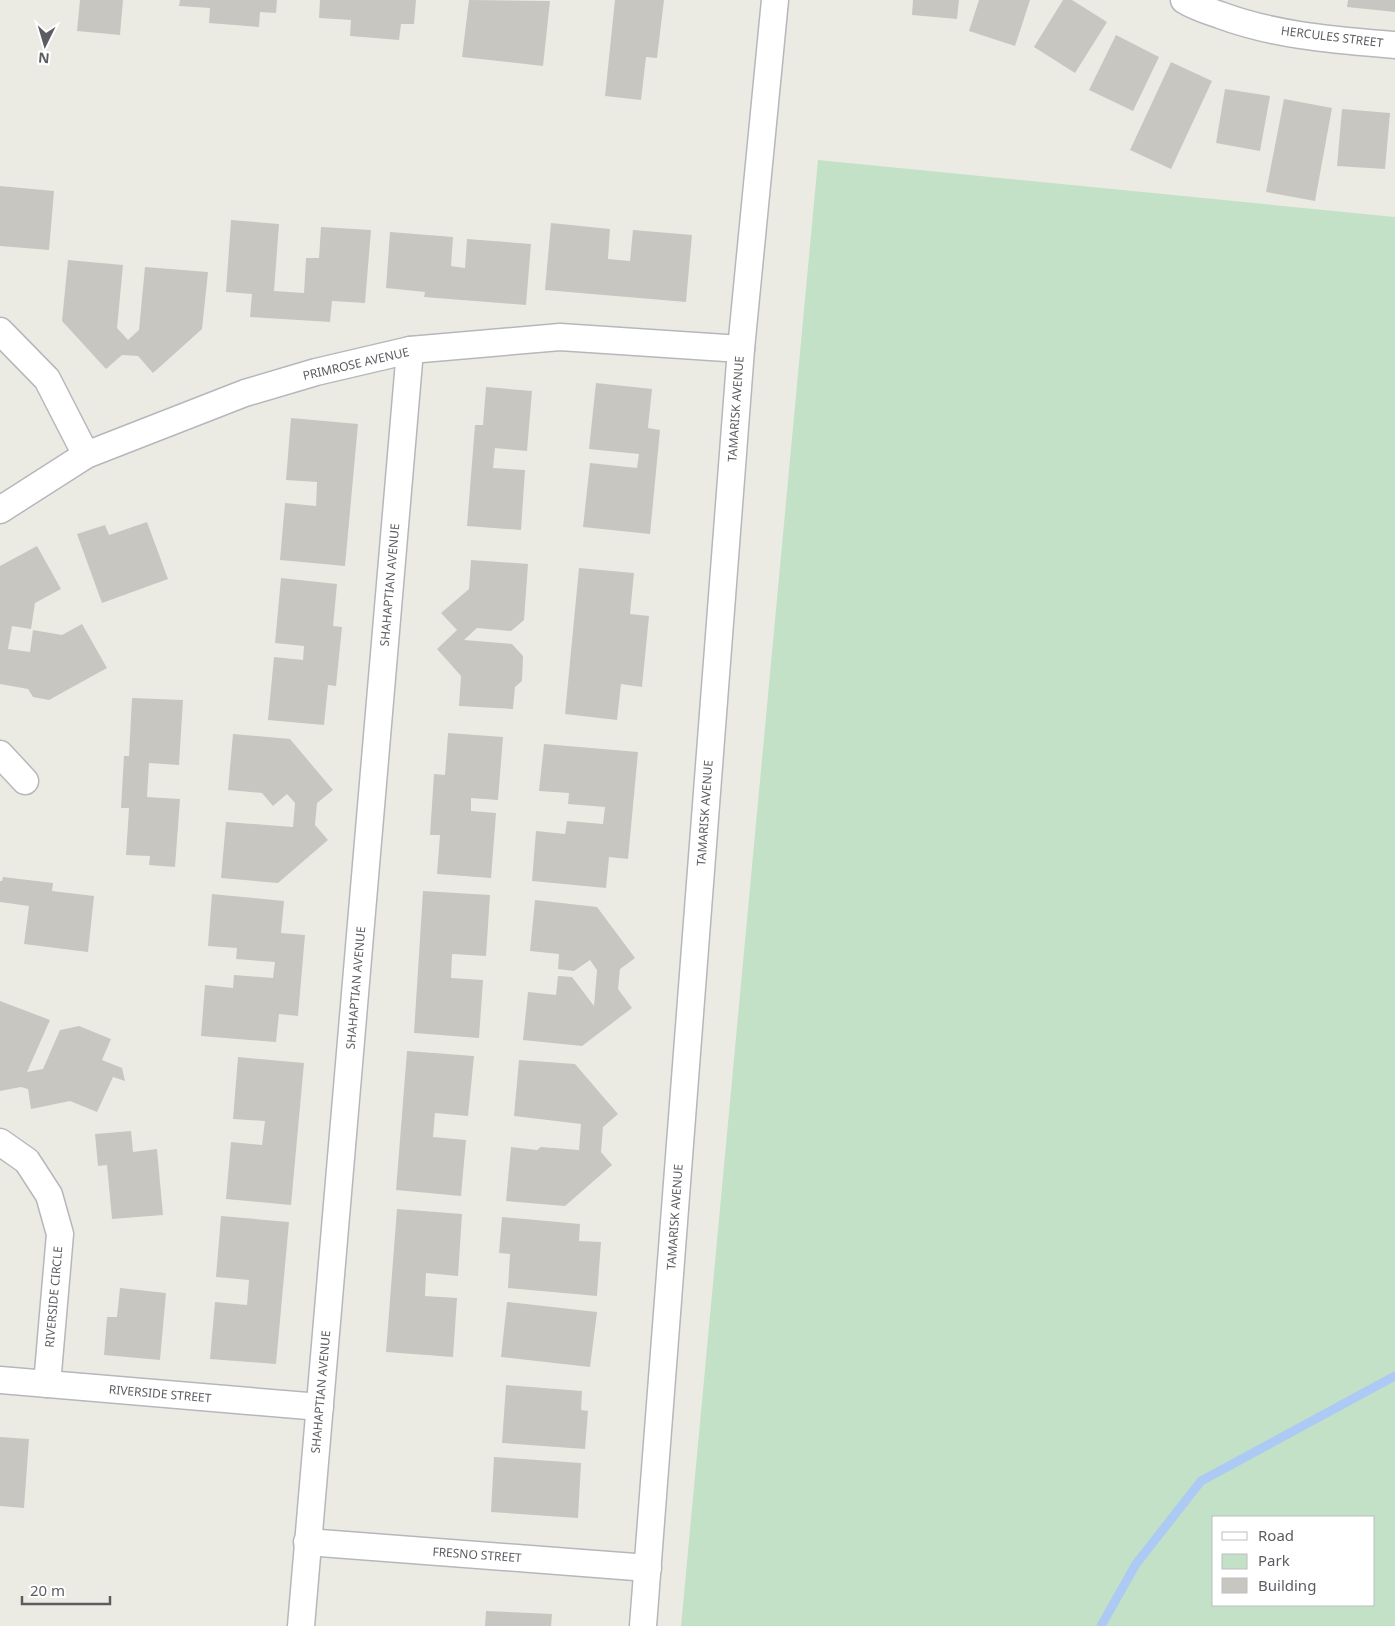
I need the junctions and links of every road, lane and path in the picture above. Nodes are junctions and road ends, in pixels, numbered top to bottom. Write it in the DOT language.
graph roads {
  1 [pos="774,0"];
  2 [pos="1184,0"];
  3 [pos="1395,45"];
  4 [pos="0,331"];
  5 [pos="741,349"];
  6 [pos="410,350"];
  7 [pos="86,455"];
  8 [pos="0,510"];
  9 [pos="0,754"];
  10 [pos="25,781"];
  11 [pos="0,1142"];
  12 [pos="0,1380"];
  13 [pos="47,1384"];
  14 [pos="320,1407"];
  15 [pos="307,1542"];
  16 [pos="648,1568"];
  17 [pos="301,1626"];
  18 [pos="643,1626"];
  1 -- 5 [label="street, TAMARISK AVENUE"];
  2 -- 3 [label="street, HERCULES STREET"];
  4 -- 7 [label="street"];
  5 -- 6 [label="street, PRIMROSE AVENUE"];
  5 -- 16 [label="street, TAMARISK AVENUE"];
  6 -- 7 [label="street, PRIMROSE AVENUE"];
  6 -- 14 [label="street, SHAHAPTIAN AVENUE"];
  7 -- 8 [label="street, PRIMROSE AVENUE"];
  9 -- 10 [label="street"];
  11 -- 13 [label="street, RIVERSIDE CIRCLE"];
  12 -- 13 [label="street, RIVERSIDE STREET"];
  13 -- 14 [label="street, RIVERSIDE STREET"];
  14 -- 15 [label="street, SHAHAPTIAN AVENUE"];
  15 -- 16 [label="street, FRESNO STREET"];
  15 -- 17 [label="street, SHAHAPTIAN AVENUE"];
  16 -- 18 [label="street, TAMARISK AVENUE"];
}
